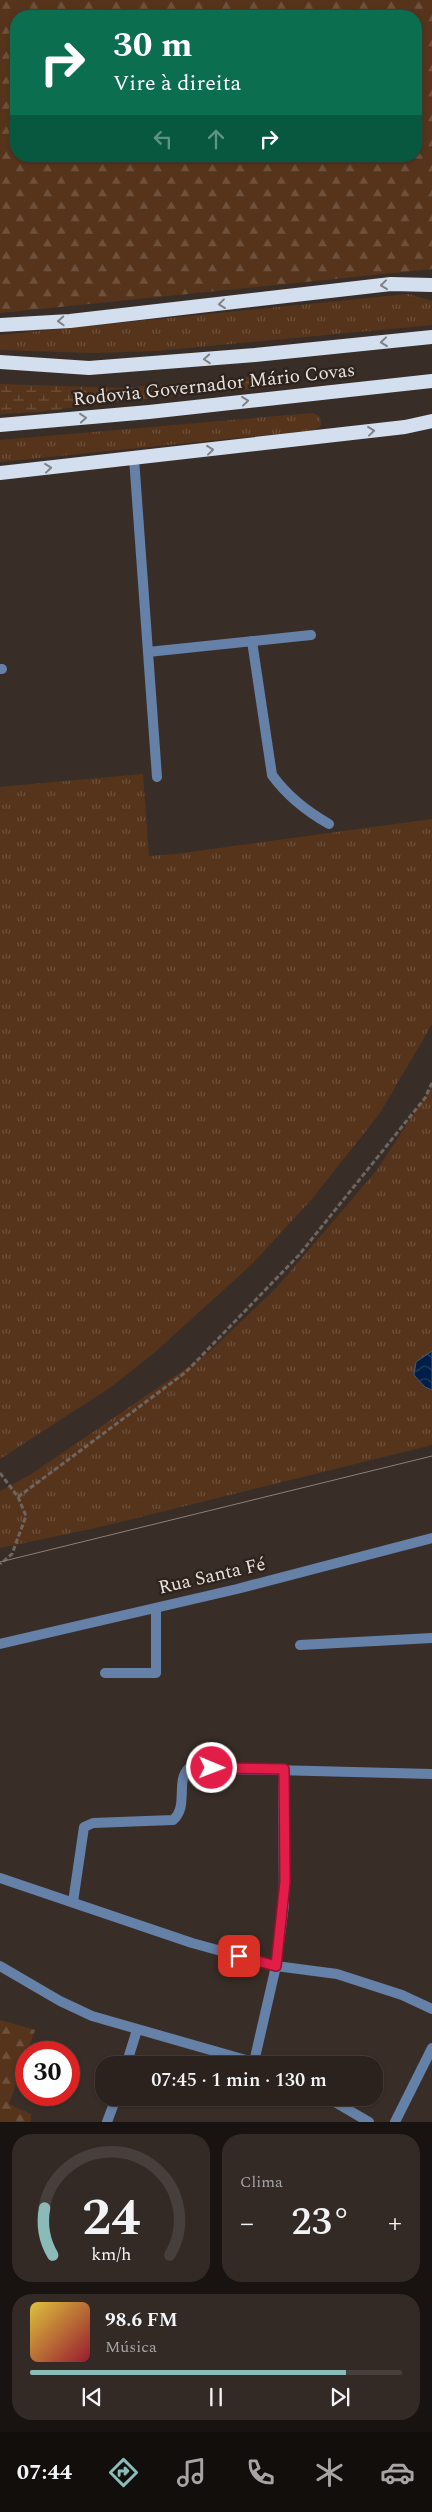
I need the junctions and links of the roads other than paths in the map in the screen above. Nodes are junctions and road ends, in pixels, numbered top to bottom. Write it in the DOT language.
graph roads {
  1 [pos="432,285"];
  2 [pos="0,325"];
  3 [pos="432,337"];
  4 [pos="0,362"];
  5 [pos="432,381"];
  6 [pos="432,421"];
  7 [pos="0,425"];
  8 [pos="134,458"];
  9 [pos="0,473"];
  10 [pos="311,635"];
  11 [pos="252,641"];
  12 [pos="148,652"];
  13 [pos="157,777"];
  14 [pos="329,824"];
  15 [pos="432,1538"];
  16 [pos="156,1608"];
  17 [pos="432,1638"];
  18 [pos="0,1644"];
  19 [pos="300,1646"];
  20 [pos="105,1673"];
  21 [pos="284,1769"];
  22 [pos="432,1774"];
  23 [pos="0,1878"];
  24 [pos="73,1902"];
  25 [pos="0,1966"];
  26 [pos="276,1966"];
  27 [pos="432,2009"];
  28 [pos="137,2030"];
  29 [pos="432,2048"];
  30 [pos="129,2056"];
  31 [pos="233,2056"];
  32 [pos="260,2056"];
  33 [pos="113,2106"];
  34 [pos="342,2106"];
  35 [pos="107,2122"];
  36 [pos="369,2122"];
  37 [pos="395,2122"];
  1 -- 2 [label="highway, one-way"];
  3 -- 4 [label="highway, Rodovia Governador Mário Covas, one-way"];
  7 -- 5 [label="highway, Rodovia Governador Mário Covas, one-way"];
  8 -- 6 [label="highway, one-way"];
  9 -- 8 [label="highway, one-way"];
  8 -- 12 [label="street"];
  10 -- 11 [label="street"];
  11 -- 12 [label="street"];
  11 -- 14 [label="street"];
  12 -- 13 [label="street"];
  15 -- 16 [label="street, Rua Santa Fé"];
  16 -- 18 [label="street, Rua Santa Fé"];
  16 -- 20 [label="street"];
  17 -- 19 [label="street"];
  21 -- 22 [label="street"];
  21 -- 24 [label="street"];
  21 -- 26 [label="street"];
  23 -- 24 [label="street"];
  24 -- 26 [label="street"];
  25 -- 28 [label="street"];
  26 -- 27 [label="street"];
  26 -- 32 [label="street"];
  28 -- 30 [label="street"];
  28 -- 31 [label="street"];
  29 -- 37 [label="street"];
  33 -- 35 [label="street"];
  34 -- 36 [label="street"];
}
